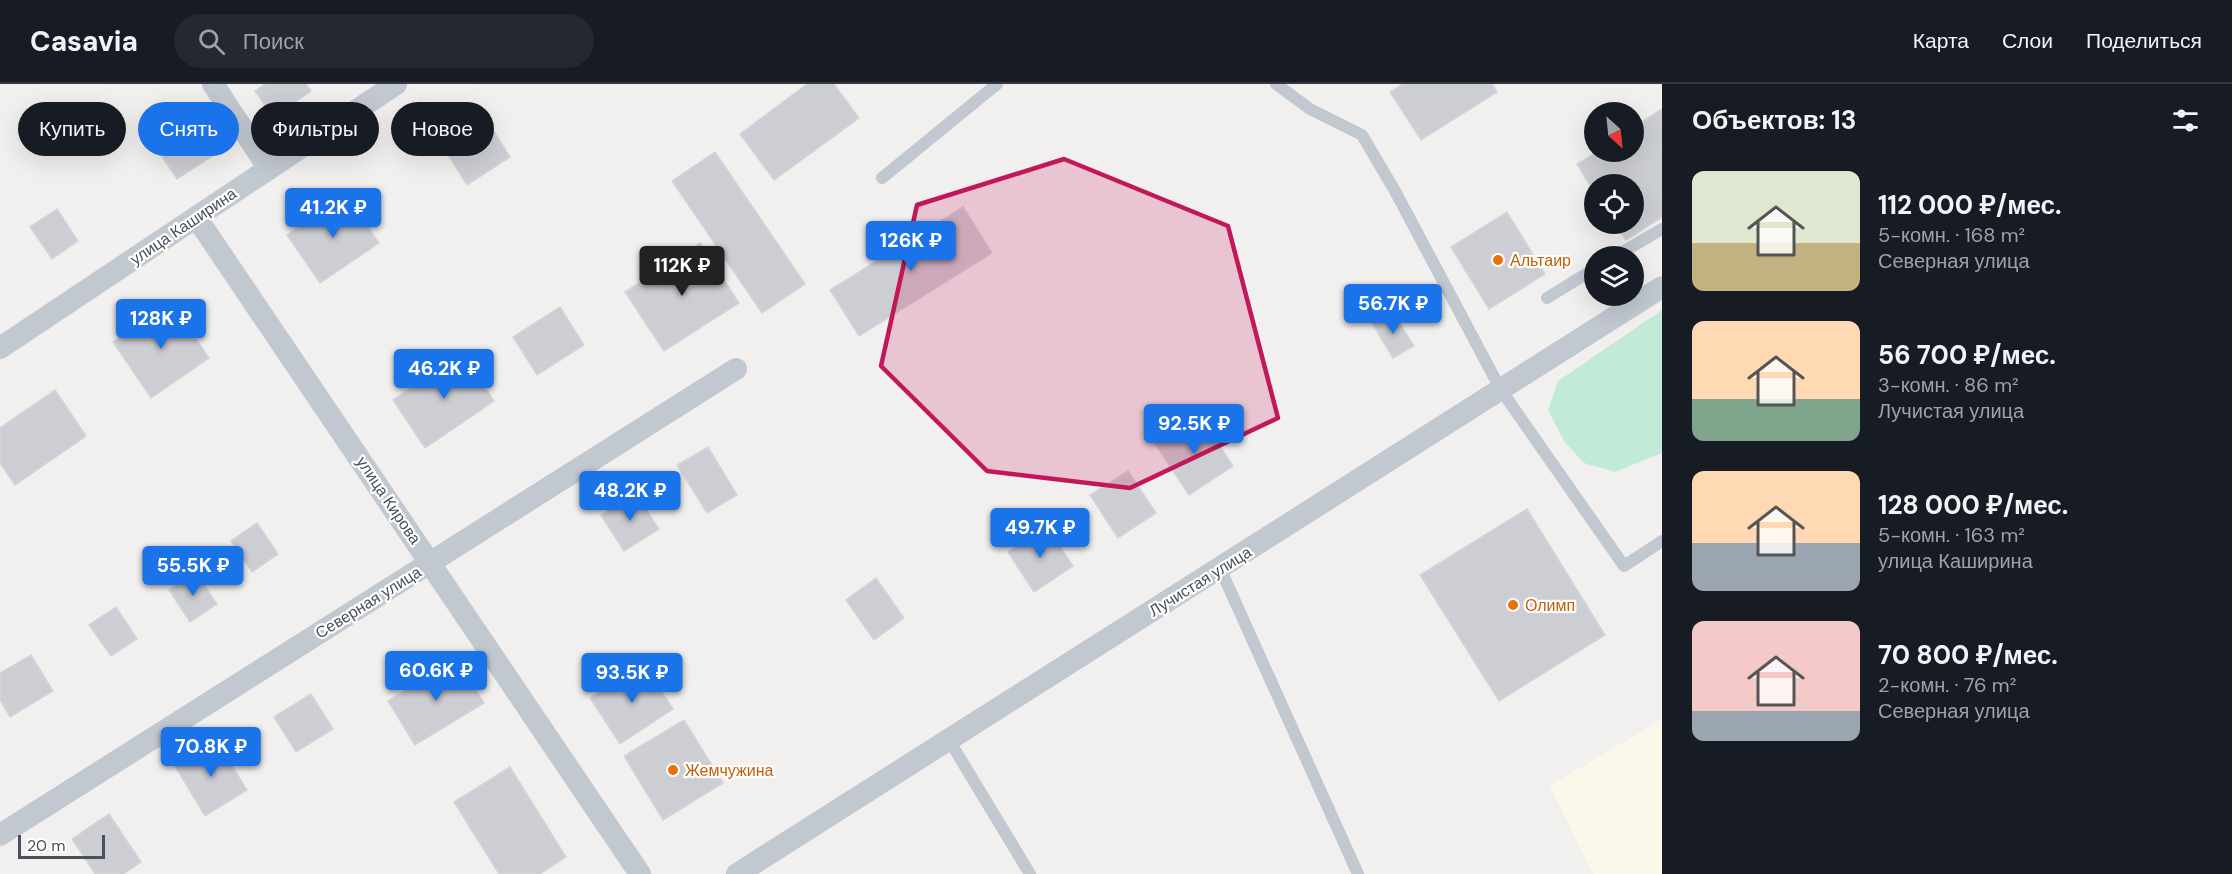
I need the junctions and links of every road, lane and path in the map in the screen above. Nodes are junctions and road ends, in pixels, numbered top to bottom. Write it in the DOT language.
graph roads {
  1 [pos="213,84"];
  2 [pos="396,84"];
  3 [pos="997,84"];
  4 [pos="1276,84"];
  5 [pos="269,168"];
  6 [pos="882,178"];
  7 [pos="196,217"];
  8 [pos="1662,229"];
  9 [pos="1633,246"];
  10 [pos="1584,275"];
  11 [pos="1662,287"];
  12 [pos="1547,298"];
  13 [pos="0,348"];
  14 [pos="736,369"];
  15 [pos="1501,390"];
  16 [pos="1662,541"];
  17 [pos="431,562"];
  18 [pos="1220,568"];
  19 [pos="949,740"];
  20 [pos="0,835"];
  21 [pos="640,874"];
  22 [pos="737,874"];
  23 [pos="1030,874"];
  24 [pos="1358,874"];
  1 -- 5 [label="street"];
  2 -- 5 [label="street, улица Каширина"];
  3 -- 6 [label="lane"];
  4 -- 15 [label="lane"];
  5 -- 7 [label="street, улица Каширина"];
  7 -- 13 [label="street, улица Каширина"];
  7 -- 17 [label="street, улица Кирова"];
  8 -- 9 [label="lane"];
  10 -- 12 [label="lane"];
  11 -- 15 [label="street, Лучистая улица"];
  14 -- 17 [label="street, Северная улица"];
  15 -- 16 [label="lane"];
  15 -- 18 [label="street, Лучистая улица"];
  17 -- 20 [label="street, Северная улица"];
  17 -- 21 [label="street, улица Кирова"];
  18 -- 19 [label="street, Лучистая улица"];
  18 -- 24 [label="lane"];
  19 -- 22 [label="street, Лучистая улица"];
  19 -- 23 [label="lane"];
}
